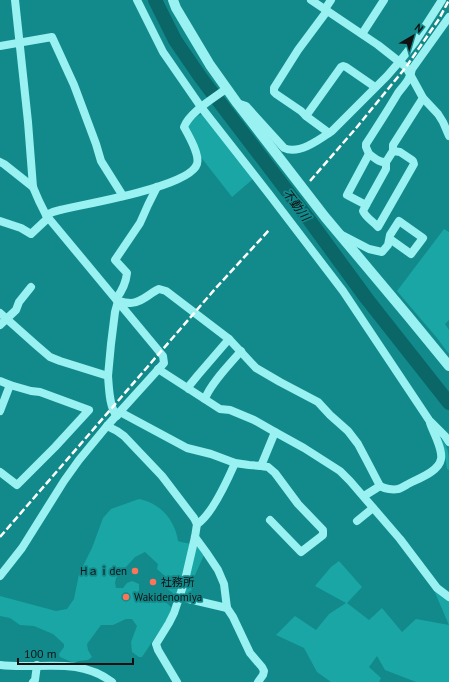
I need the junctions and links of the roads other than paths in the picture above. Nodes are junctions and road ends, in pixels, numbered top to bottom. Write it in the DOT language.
graph roads {
  1 [pos="15,0"];
  2 [pos="137,0"];
  3 [pos="172,0"];
  4 [pos="311,0"];
  5 [pos="331,0"];
  6 [pos="384,0"];
  7 [pos="442,0"];
  8 [pos="326,10"];
  9 [pos="449,17"];
  10 [pos="362,34"];
  11 [pos="20,43"];
  12 [pos="0,46"];
  13 [pos="400,61"];
  14 [pos="411,75"];
  15 [pos="375,87"];
  16 [pos="225,89"];
  17 [pos="423,98"];
  18 [pos="237,104"];
  19 [pos="202,106"];
  20 [pos="306,116"];
  21 [pos="446,123"];
  22 [pos="329,133"];
  23 [pos="449,136"];
  24 [pos="393,151"];
  25 [pos="370,154"];
  26 [pos="0,162"];
  27 [pos="386,162"];
  28 [pos="33,187"];
  29 [pos="157,187"];
  30 [pos="123,196"];
  31 [pos="366,206"];
  32 [pos="47,217"];
  33 [pos="0,221"];
  34 [pos="338,232"];
  35 [pos="390,239"];
  36 [pos="31,287"];
  37 [pos="117,300"];
  38 [pos="0,313"];
  39 [pos="7,319"];
  40 [pos="0,325"];
  41 [pos="229,339"];
  42 [pos="241,351"];
  43 [pos="449,366"];
  44 [pos="158,369"];
  45 [pos="108,376"];
  46 [pos="0,381"];
  47 [pos="10,385"];
  48 [pos="189,389"];
  49 [pos="205,399"];
  50 [pos="0,411"];
  51 [pos="118,414"];
  52 [pos="429,420"];
  53 [pos="107,426"];
  54 [pos="274,432"];
  55 [pos="449,442"];
  56 [pos="235,463"];
  57 [pos="261,466"];
  58 [pos="0,472"];
  59 [pos="380,486"];
  60 [pos="364,496"];
  61 [pos="373,508"];
  62 [pos="270,520"];
  63 [pos="357,521"];
  64 [pos="196,524"];
  65 [pos="195,537"];
  66 [pos="0,576"];
  67 [pos="180,597"];
  68 [pos="449,597"];
  69 [pos="227,608"];
  70 [pos="0,665"];
  71 [pos="37,666"];
  72 [pos="33,682"];
  73 [pos="112,682"];
  74 [pos="177,682"];
  75 [pos="258,682"];
  1 -- 11 [label="street"];
  2 -- 19 [label="street"];
  3 -- 16 [label="street"];
  4 -- 8 [label="street"];
  5 -- 8 [label="street"];
  6 -- 10 [label="street"];
  7 -- 13 [label="street"];
  8 -- 10 [label="street"];
  8 -- 20 [label="street"];
  9 -- 14 [label="street"];
  10 -- 13 [label="street"];
  11 -- 12 [label="street"];
  11 -- 28 [label="street"];
  11 -- 30 [label="street"];
  13 -- 14 [label="street"];
  13 -- 15 [label="street"];
  14 -- 17 [label="street"];
  14 -- 25 [label="street"];
  15 -- 20 [label="street"];
  15 -- 22 [label="street"];
  16 -- 18 [label="street"];
  16 -- 19 [label="street"];
  17 -- 21 [label="street"];
  17 -- 24 [label="street"];
  18 -- 22 [label="street"];
  18 -- 34 [label="street"];
  19 -- 29 [label="street"];
  19 -- 52 [label="street"];
  20 -- 22 [label="street"];
  21 -- 23 [label="street"];
  24 -- 27 [label="street"];
  24 -- 31 [label="street"];
  25 -- 27 [label="street"];
  25 -- 31 [label="street"];
  26 -- 28 [label="street"];
  27 -- 31 [label="street"];
  28 -- 32 [label="street"];
  29 -- 30 [label="street"];
  29 -- 37 [label="street"];
  30 -- 32 [label="street"];
  32 -- 33 [label="street"];
  32 -- 37 [label="street"];
  34 -- 35 [label="street"];
  34 -- 43 [label="street"];
  36 -- 39 [label="street"];
  37 -- 41 [label="street"];
  37 -- 44 [label="street"];
  37 -- 45 [label="street"];
  38 -- 39 [label="street"];
  39 -- 40 [label="street"];
  39 -- 45 [label="street"];
  41 -- 42 [label="street"];
  41 -- 48 [label="street"];
  42 -- 49 [label="street"];
  42 -- 59 [label="street"];
  44 -- 48 [label="street"];
  44 -- 51 [label="street"];
  45 -- 51 [label="street"];
  46 -- 47 [label="street"];
  47 -- 50 [label="street"];
  47 -- 58 [label="street"];
  48 -- 49 [label="street"];
  49 -- 54 [label="street"];
  51 -- 53 [label="street"];
  51 -- 56 [label="street"];
  52 -- 55 [label="street"];
  52 -- 59 [label="street"];
  53 -- 64 [label="street"];
  53 -- 66 [label="street"];
  54 -- 57 [label="street"];
  54 -- 60 [label="street"];
  56 -- 57 [label="street"];
  56 -- 64 [label="street"];
  57 -- 62 [label="street"];
  59 -- 60 [label="street"];
  60 -- 61 [label="street"];
  61 -- 63 [label="street"];
  61 -- 68 [label="street"];
  64 -- 65 [label="street"];
  65 -- 67 [label="street"];
  65 -- 69 [label="street"];
  67 -- 69 [label="street"];
  67 -- 74 [label="street"];
  69 -- 75 [label="street"];
  70 -- 71 [label="street"];
  71 -- 72 [label="street"];
  71 -- 73 [label="street"];
}
